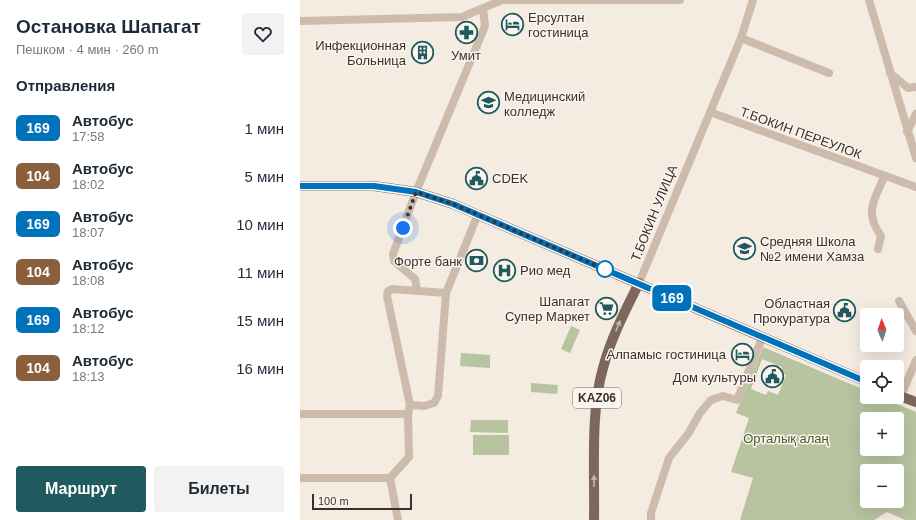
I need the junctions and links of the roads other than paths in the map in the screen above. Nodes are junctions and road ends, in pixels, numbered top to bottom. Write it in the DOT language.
graph roads {
  1 [pos="680,0"];
  2 [pos="753,0"];
  3 [pos="869,0"];
  4 [pos="483,8"];
  5 [pos="300,21"];
  6 [pos="741,38"];
  7 [pos="890,72"];
  8 [pos="829,73"];
  9 [pos="916,88"];
  10 [pos="710,112"];
  11 [pos="916,114"];
  12 [pos="907,132"];
  13 [pos="916,158"];
  14 [pos="884,177"];
  15 [pos="300,186"];
  16 [pos="916,187"];
  17 [pos="416,192"];
  18 [pos="478,214"];
  19 [pos="878,249"];
  20 [pos="639,284"];
  21 [pos="417,291"];
  22 [pos="446,294"];
  23 [pos="899,301"];
  24 [pos="916,331"];
  25 [pos="762,338"];
  26 [pos="916,360"];
  27 [pos="860,379"];
  28 [pos="904,385"];
  29 [pos="904,398"];
  30 [pos="916,402"];
  31 [pos="410,406"];
  32 [pos="300,414"];
  33 [pos="408,414"];
  34 [pos="300,478"];
  35 [pos="390,478"];
  36 [pos="398,520"];
  37 [pos="594,520"];
  38 [pos="651,520"];
  1 -- 4 [label="street"];
  2 -- 6 [label="street, Т.БОКИН УЛИЦА"];
  3 -- 7 [label="street"];
  4 -- 5 [label="street"];
  4 -- 17 [label="street"];
  6 -- 8 [label="street"];
  6 -- 10 [label="street, Т.БОКИН УЛИЦА"];
  7 -- 9 [label="street"];
  7 -- 12 [label="street"];
  10 -- 14 [label="street, Т.БОКИН ПЕРЕУЛОК"];
  10 -- 20 [label="street, Т.БОКИН УЛИЦА"];
  11 -- 12 [label="street"];
  12 -- 13 [label="street"];
  14 -- 16 [label="street, Т.БОКИН ПЕРЕУЛОК"];
  14 -- 19 [label="street"];
  15 -- 17 [label="main road"];
  17 -- 18 [label="main road"];
  17 -- 21 [label="street"];
  18 -- 20 [label="main road"];
  18 -- 22 [label="street"];
  20 -- 25 [label="main road"];
  37 -- 20 [label="main road, Т.БОКИН УЛИЦА / KАZ06, one-way"];
  21 -- 22 [label="street"];
  21 -- 31 [label="street"];
  22 -- 31 [label="street"];
  23 -- 24 [label="street"];
  25 -- 27 [label="main road"];
  25 -- 38 [label="street"];
  26 -- 28 [label="street"];
  29 -- 30 [label="main road"];
  31 -- 33 [label="street"];
  32 -- 33 [label="street"];
  33 -- 35 [label="street"];
  34 -- 35 [label="street"];
  35 -- 36 [label="street"];
}
